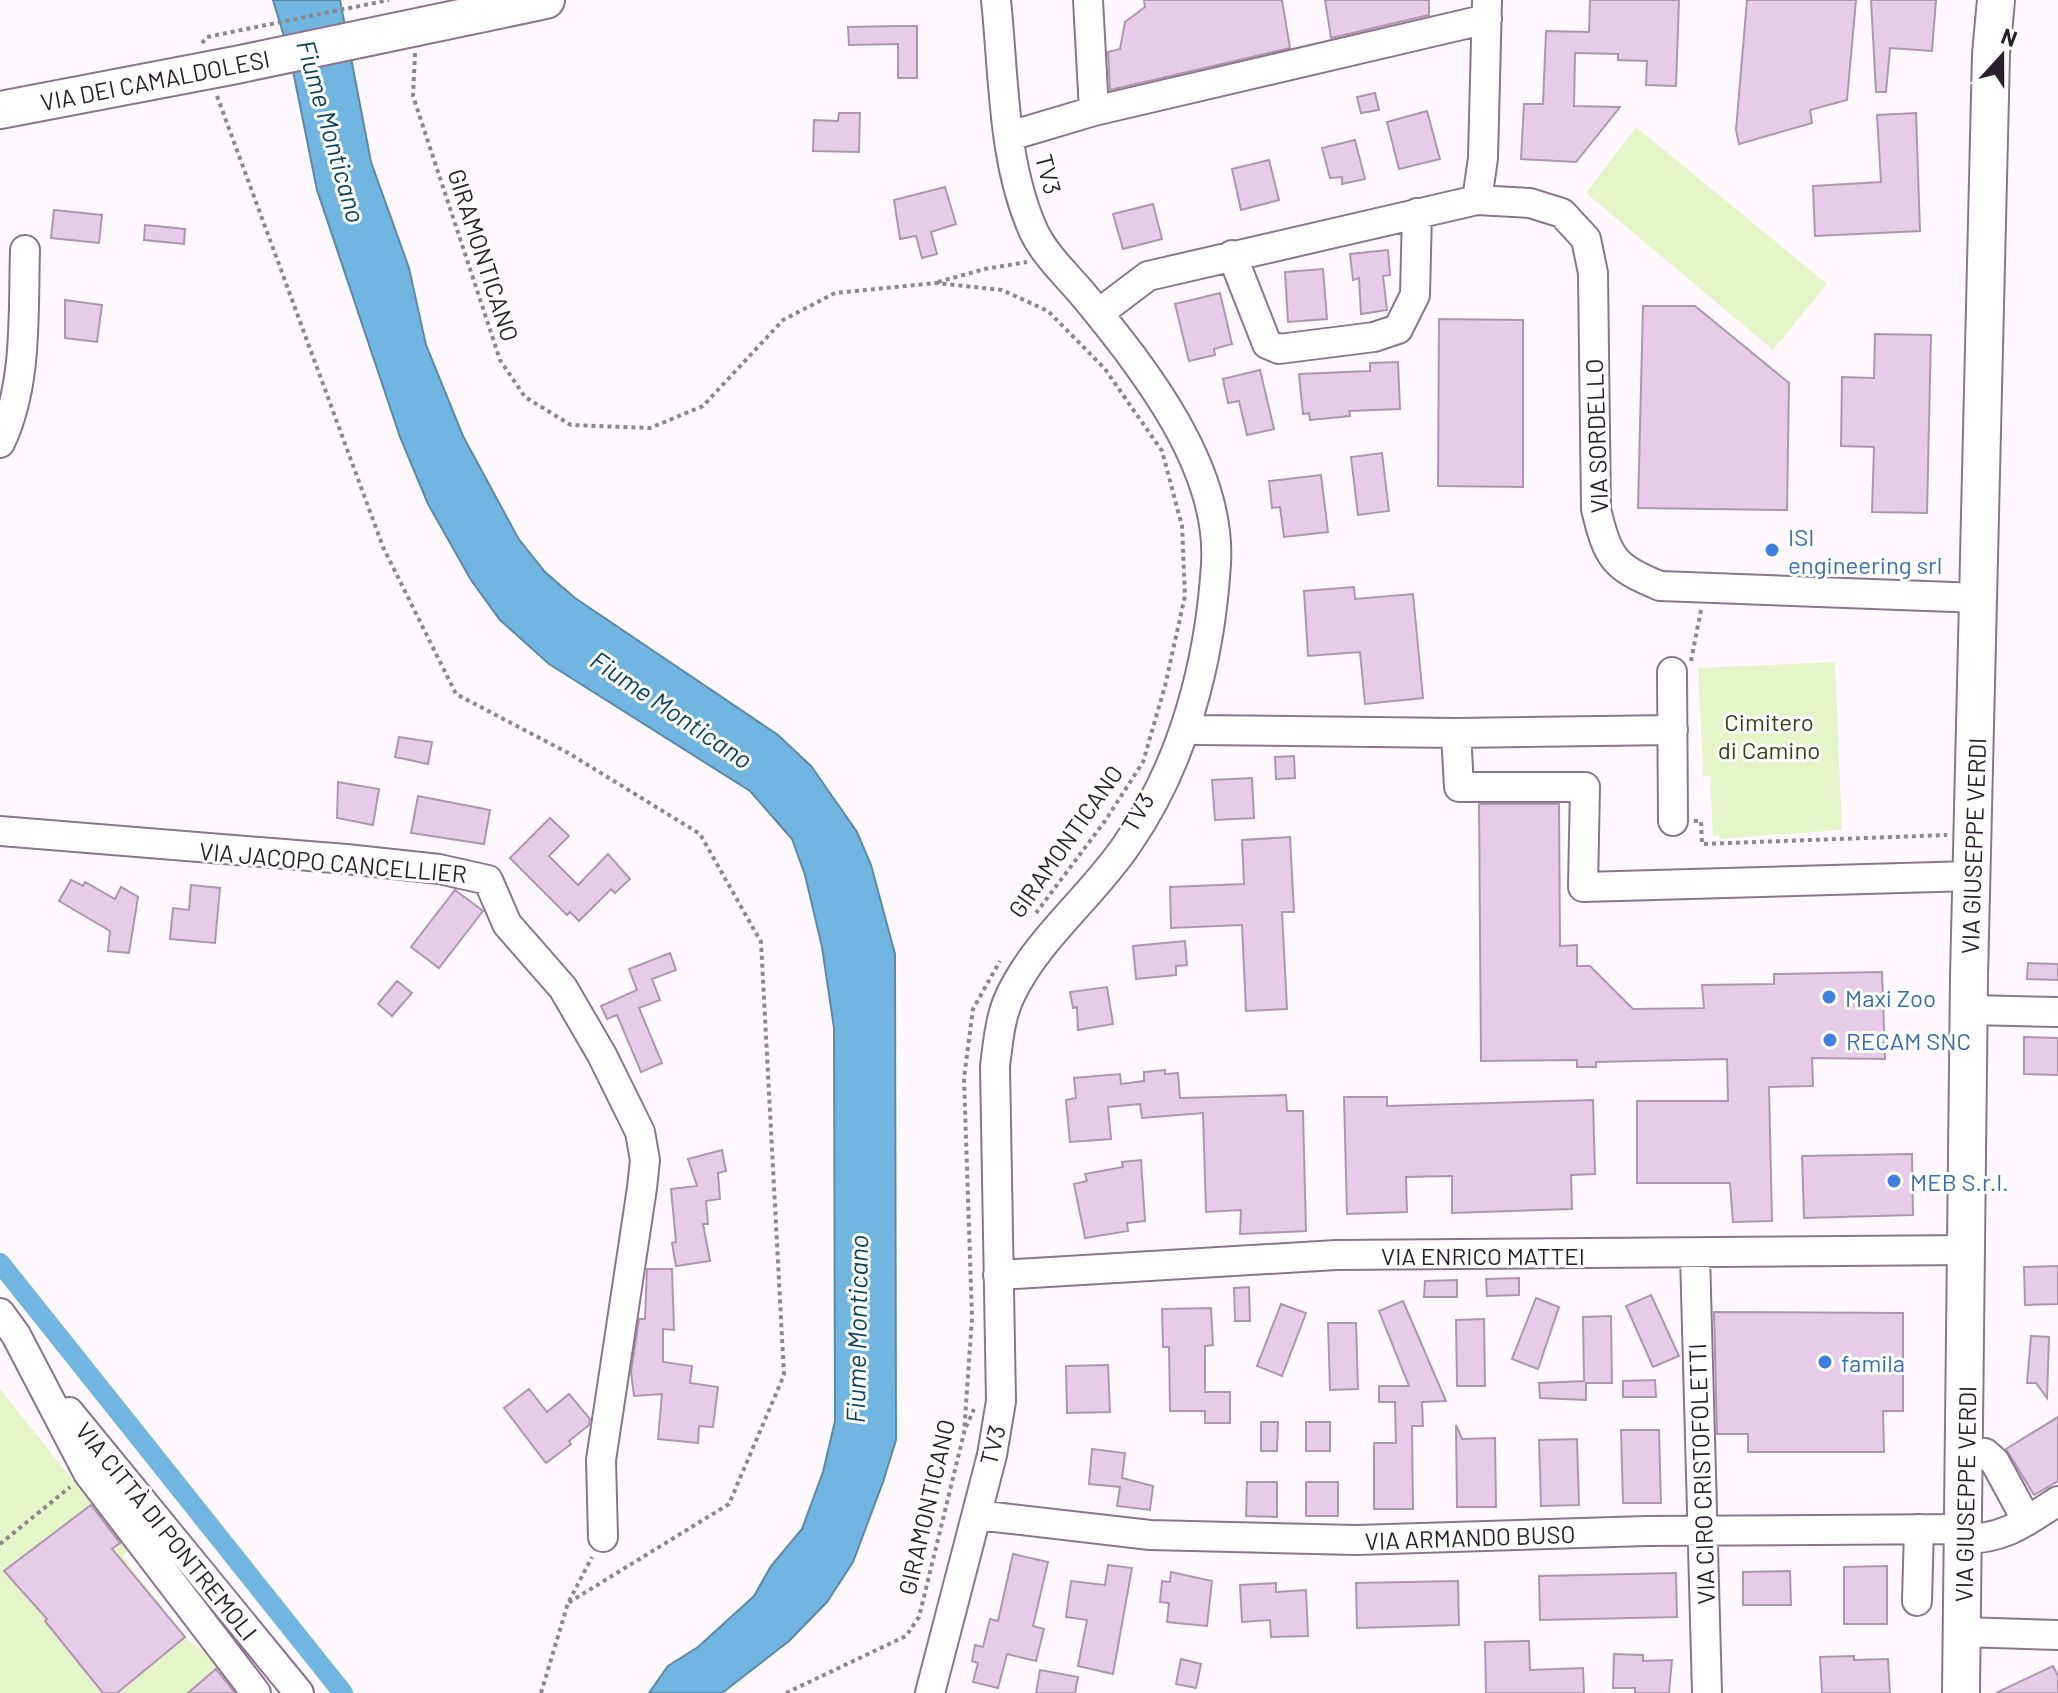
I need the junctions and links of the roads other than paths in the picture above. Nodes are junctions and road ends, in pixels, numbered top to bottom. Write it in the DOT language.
graph roads {
  1 [pos="546,0"];
  2 [pos="996,0"];
  3 [pos="1088,0"];
  4 [pos="1996,0"];
  5 [pos="1487,10"];
  6 [pos="403,19"];
  7 [pos="0,110"];
  8 [pos="1094,111"];
  9 [pos="1010,136"];
  10 [pos="1477,200"];
  11 [pos="1417,213"];
  12 [pos="25,250"];
  13 [pos="1232,255"];
  14 [pos="1099,313"];
  15 [pos="0,443"];
  16 [pos="1980,598"];
  17 [pos="1672,672"];
  18 [pos="1197,730"];
  19 [pos="1673,730"];
  20 [pos="1456,733"];
  21 [pos="1673,821"];
  22 [pos="0,831"];
  23 [pos="1972,876"];
  24 [pos="1969,1010"];
  25 [pos="2058,1012"];
  26 [pos="1968,1250"];
  27 [pos="1695,1255"];
  28 [pos="998,1275"];
  29 [pos="0,1313"];
  30 [pos="1966,1452"];
  31 [pos="100,1475"];
  32 [pos="2058,1501"];
  33 [pos="977,1515"];
  34 [pos="2027,1521"];
  35 [pos="1919,1529"];
  36 [pos="1701,1531"];
  37 [pos="1964,1534"];
  38 [pos="603,1537"];
  39 [pos="1917,1601"];
  40 [pos="242,1622"];
  41 [pos="1962,1632"];
  42 [pos="2058,1635"];
  43 [pos="209,1647"];
  44 [pos="256,1693"];
  45 [pos="299,1693"];
  46 [pos="930,1693"];
  47 [pos="1707,1693"];
  48 [pos="1961,1693"];
  1 -- 6 [label="main road, VIA DEI CAMALDOLESI"];
  2 -- 9 [label="street"];
  3 -- 8 [label="street"];
  4 -- 16 [label="main road, VIA GIUSEPPE VERDI"];
  5 -- 8 [label="street"];
  5 -- 10 [label="street"];
  6 -- 7 [label="main road, VIA DEI CAMALDOLESI"];
  8 -- 9 [label="street"];
  9 -- 14 [label="street"];
  10 -- 11 [label="street, VIA SORDELLO"];
  10 -- 16 [label="street, VIA SORDELLO"];
  11 -- 13 [label="street, VIA SORDELLO"];
  11 -- 13 [label="street"];
  12 -- 15 [label="street"];
  13 -- 14 [label="street, VIA SORDELLO"];
  14 -- 28 [label="street"];
  16 -- 23 [label="main road, VIA GIUSEPPE VERDI"];
  17 -- 19 [label="street"];
  18 -- 20 [label="street"];
  19 -- 20 [label="street"];
  19 -- 21 [label="street"];
  20 -- 23 [label="street"];
  22 -- 38 [label="street, VIA JACOPO CANCELLIER"];
  23 -- 24 [label="main road, VIA GIUSEPPE VERDI"];
  24 -- 25 [label="street"];
  24 -- 26 [label="main road, VIA GIUSEPPE VERDI"];
  26 -- 27 [label="street, VIA ENRICO MATTEI"];
  26 -- 30 [label="main road, VIA GIUSEPPE VERDI"];
  27 -- 28 [label="street, VIA ENRICO MATTEI"];
  27 -- 36 [label="street, VIA CIRO CRISTOFOLETTI"];
  28 -- 33 [label="street"];
  29 -- 31 [label="street, VIA CITTÀ DI PONTREMOLI"];
  30 -- 34 [label="street"];
  30 -- 37 [label="main road, VIA GIUSEPPE VERDI"];
  31 -- 40 [label="street, VIA CITTÀ DI PONTREMOLI"];
  31 -- 43 [label="street, VIA CITTÀ DI PONTREMOLI"];
  32 -- 34 [label="street, VIA ARMANDO BUSO"];
  33 -- 36 [label="street, VIA ARMANDO BUSO"];
  33 -- 46 [label="street"];
  34 -- 37 [label="street, VIA ARMANDO BUSO"];
  35 -- 36 [label="street, VIA ARMANDO BUSO"];
  35 -- 37 [label="street, VIA ARMANDO BUSO"];
  35 -- 39 [label="street"];
  36 -- 47 [label="street, VIA CIRO CRISTOFOLETTI"];
  37 -- 41 [label="main road, VIA GIUSEPPE VERDI"];
  40 -- 43 [label="street"];
  40 -- 45 [label="street, VIA CITTÀ DI PONTREMOLI"];
  41 -- 42 [label="street"];
  41 -- 48 [label="main road, VIA GIUSEPPE VERDI"];
  43 -- 44 [label="street, VIA CITTÀ DI PONTREMOLI"];
}
